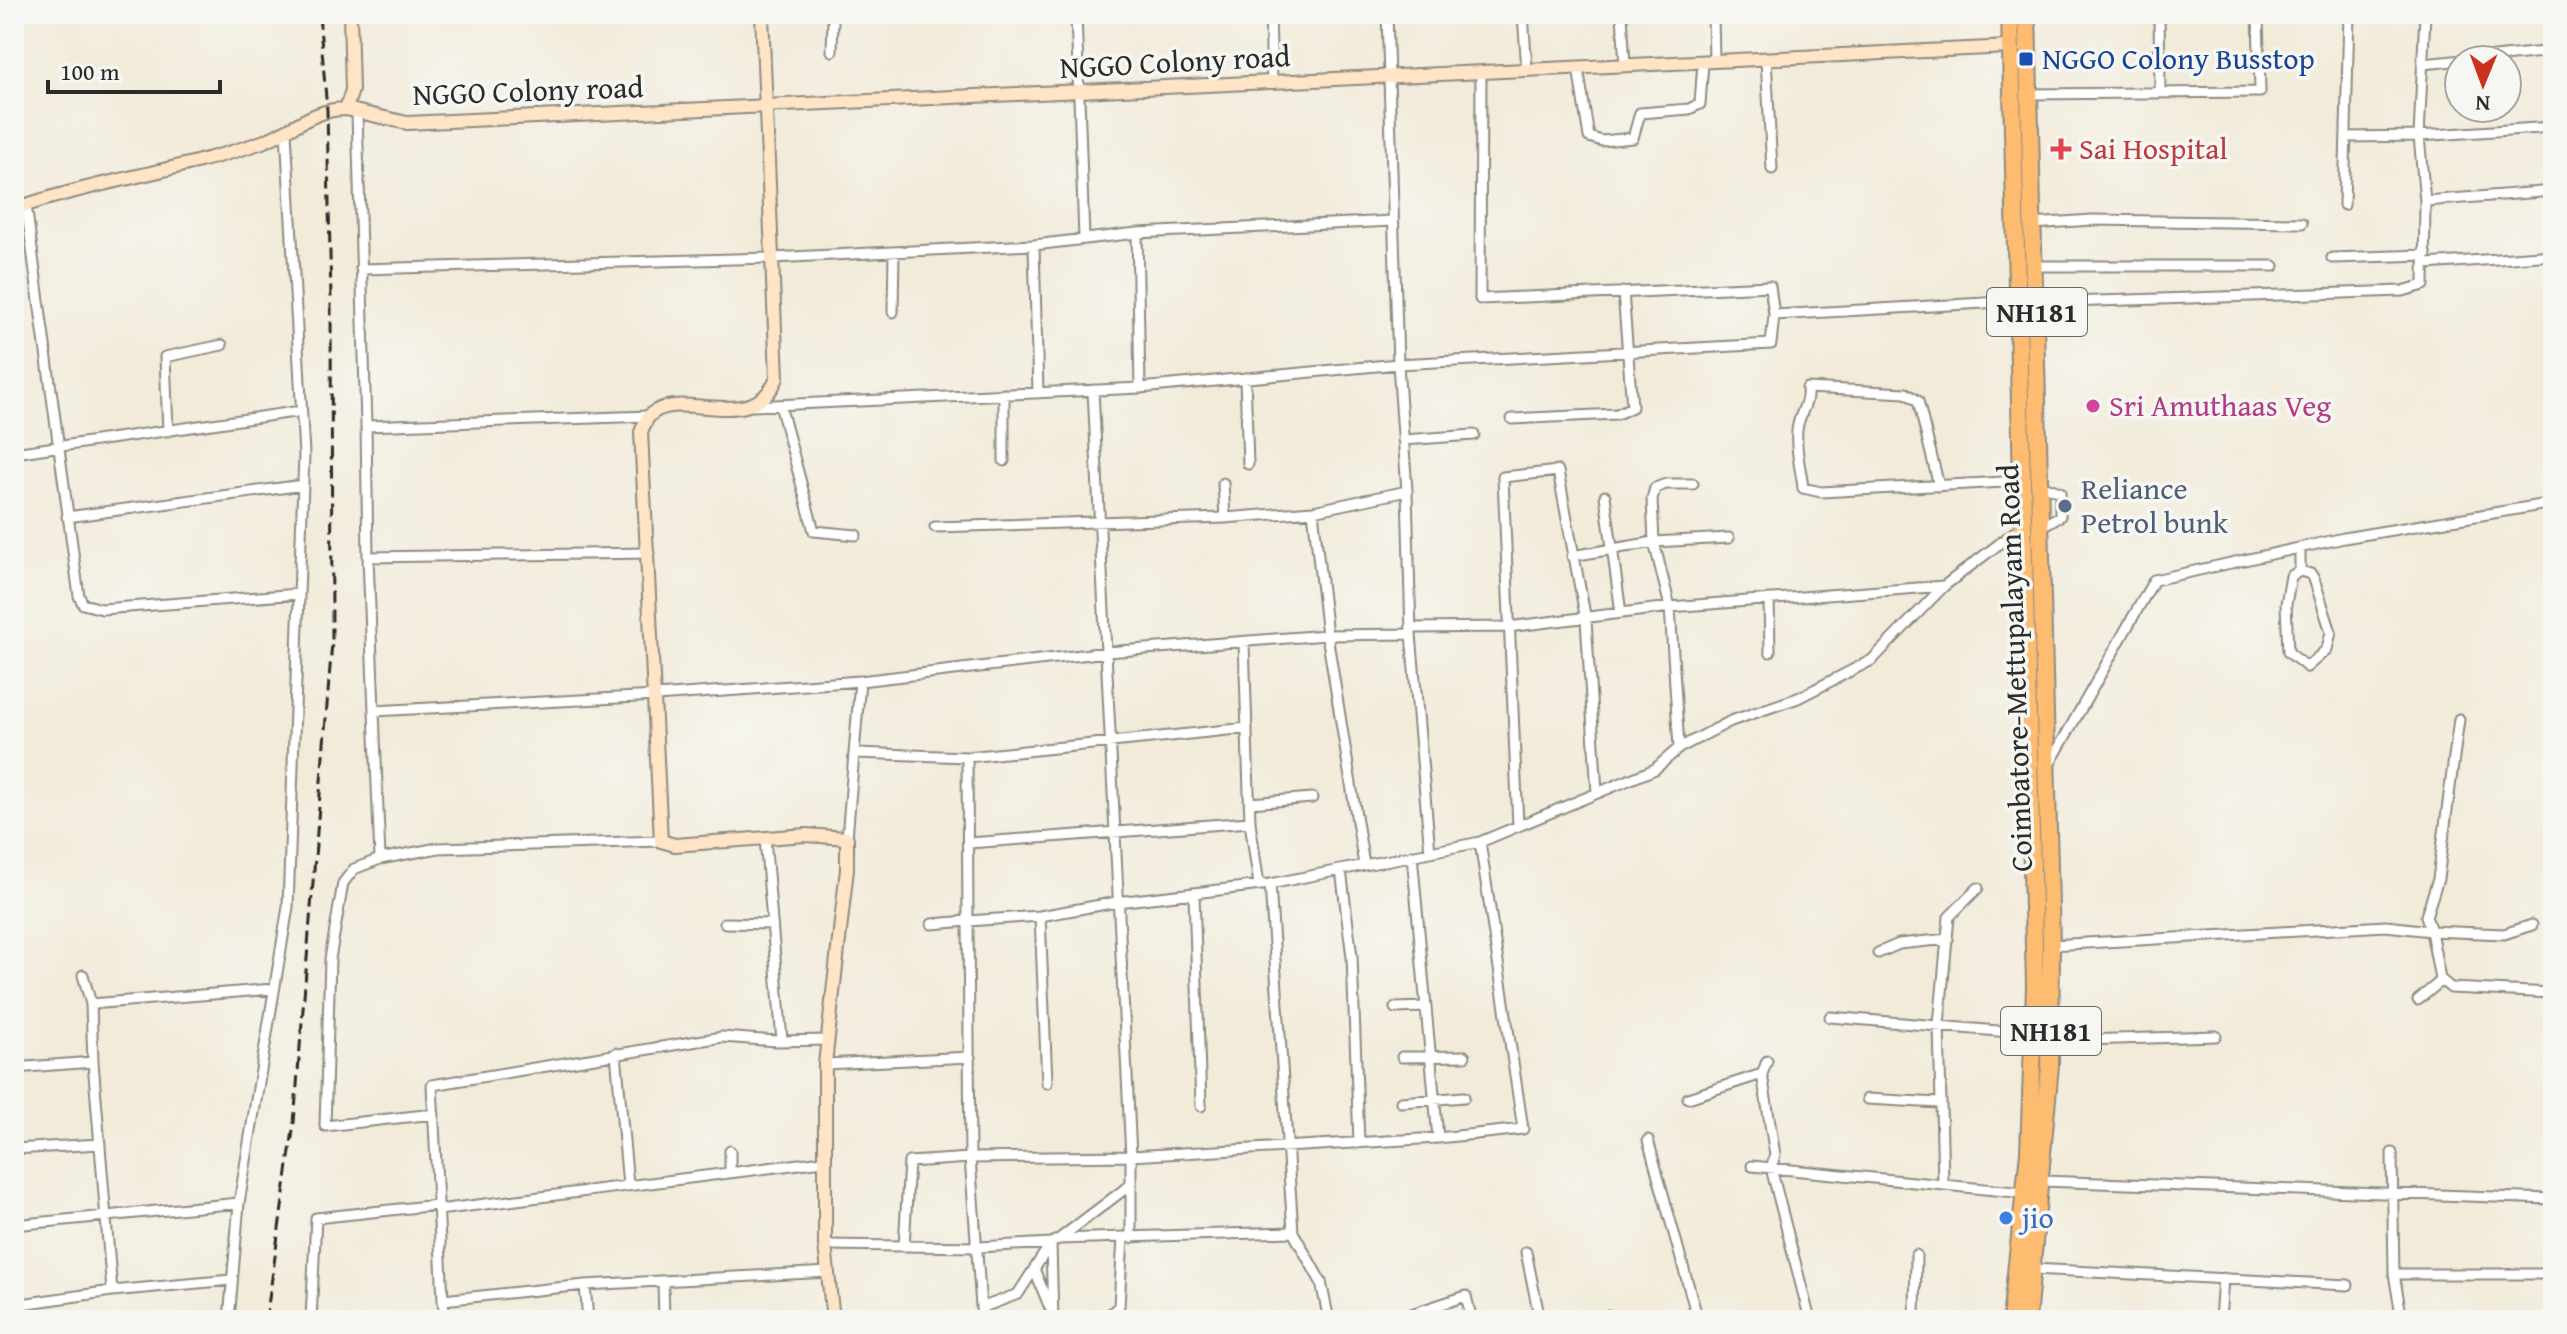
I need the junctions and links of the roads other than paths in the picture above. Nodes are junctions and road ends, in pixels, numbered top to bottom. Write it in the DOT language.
graph roads {
  1 [pos="350,14"];
  2 [pos="762,14"];
  3 [pos="830,14"];
  4 [pos="1076,14"];
  5 [pos="1270,14"];
  6 [pos="1387,14"];
  7 [pos="1523,14"];
  8 [pos="1622,14"];
  9 [pos="1713,14"];
  10 [pos="2010,14"];
  11 [pos="2027,14"];
  12 [pos="2159,14"];
  13 [pos="2258,14"];
  14 [pos="2349,14"];
  15 [pos="2425,14"];
  16 [pos="2018,46"];
  17 [pos="832,51"];
  18 [pos="2553,51"];
  19 [pos="1766,59"];
  20 [pos="1708,61"];
  21 [pos="2423,64"];
  22 [pos="1625,66"];
  23 [pos="1578,68"];
  24 [pos="1527,70"];
  25 [pos="1481,72"];
  26 [pos="1387,77"];
  27 [pos="1272,83"];
  28 [pos="1078,92"];
  29 [pos="2160,92"];
  30 [pos="2027,94"];
  31 [pos="765,108"];
  32 [pos="351,110"];
  33 [pos="2553,127"];
  34 [pos="286,131"];
  35 [pos="2419,136"];
  36 [pos="2346,137"];
  37 [pos="1772,169"];
  38 [pos="2553,191"];
  39 [pos="2425,201"];
  40 [pos="2344,205"];
  41 [pos="20,207"];
  42 [pos="1393,221"];
  43 [pos="2302,223"];
  44 [pos="2032,224"];
  45 [pos="1137,233"];
  46 [pos="1084,238"];
  47 [pos="1034,245"];
  48 [pos="894,252"];
  49 [pos="2553,255"];
  50 [pos="772,258"];
  51 [pos="2332,258"];
  52 [pos="2426,260"];
  53 [pos="2034,266"];
  54 [pos="2274,266"];
  55 [pos="361,269"];
  56 [pos="1623,292"];
  57 [pos="2019,301"];
  58 [pos="2037,303"];
  59 [pos="893,312"];
  60 [pos="1774,315"];
  61 [pos="222,345"];
  62 [pos="1629,349"];
  63 [pos="1398,364"];
  64 [pos="1245,378"];
  65 [pos="1140,388"];
  66 [pos="1093,390"];
  67 [pos="1038,393"];
  68 [pos="1004,394"];
  69 [pos="780,405"];
  70 [pos="753,406"];
  71 [pos="301,411"];
  72 [pos="649,416"];
  73 [pos="1512,419"];
  74 [pos="366,426"];
  75 [pos="168,431"];
  76 [pos="1474,435"];
  77 [pos="1403,440"];
  78 [pos="59,447"];
  79 [pos="14,453"];
  80 [pos="1004,461"];
  81 [pos="1248,464"];
  82 [pos="1223,483"];
  83 [pos="2030,483"];
  84 [pos="1693,484"];
  85 [pos="303,485"];
  86 [pos="1939,486"];
  87 [pos="1407,491"];
  88 [pos="1605,496"];
  89 [pos="2553,503"];
  90 [pos="1313,511"];
  91 [pos="67,517"];
  92 [pos="1225,518"];
  93 [pos="1101,521"];
  94 [pos="2032,526"];
  95 [pos="935,527"];
  96 [pos="856,535"];
  97 [pos="1729,538"];
  98 [pos="1654,542"];
  99 [pos="1612,548"];
  100 [pos="2300,548"];
  101 [pos="649,553"];
  102 [pos="1572,556"];
  103 [pos="368,557"];
  104 [pos="2300,571"];
  105 [pos="1944,586"];
  106 [pos="299,594"];
  107 [pos="1769,599"];
  108 [pos="1670,607"];
  109 [pos="1621,613"];
  110 [pos="1586,620"];
  111 [pos="1508,627"];
  112 [pos="1411,631"];
  113 [pos="1327,635"];
  114 [pos="1244,642"];
  115 [pos="1107,652"];
  116 [pos="1770,652"];
  117 [pos="860,681"];
  118 [pos="656,696"];
  119 [pos="374,711"];
  120 [pos="2459,719"];
  121 [pos="1247,728"];
  122 [pos="1109,742"];
  123 [pos="2038,744"];
  124 [pos="1679,748"];
  125 [pos="856,753"];
  126 [pos="967,757"];
  127 [pos="2047,768"];
  128 [pos="1597,793"];
  129 [pos="1312,798"];
  130 [pos="1250,803"];
  131 [pos="1250,822"];
  132 [pos="1518,826"];
  133 [pos="1114,832"];
  134 [pos="765,838"];
  135 [pos="847,838"];
  136 [pos="661,841"];
  137 [pos="1480,842"];
  138 [pos="969,843"];
  139 [pos="1430,852"];
  140 [pos="1412,855"];
  141 [pos="380,859"];
  142 [pos="1364,865"];
  143 [pos="1341,870"];
  144 [pos="1270,884"];
  145 [pos="1259,885"];
  146 [pos="1978,888"];
  147 [pos="1194,894"];
  148 [pos="1117,902"];
  149 [pos="1040,916"];
  150 [pos="968,921"];
  151 [pos="725,923"];
  152 [pos="772,924"];
  153 [pos="932,924"];
  154 [pos="2532,925"];
  155 [pos="2431,931"];
  156 [pos="1948,939"];
  157 [pos="2051,945"];
  158 [pos="1878,953"];
  159 [pos="83,975"];
  160 [pos="2441,981"];
  161 [pos="273,989"];
  162 [pos="2553,993"];
  163 [pos="2418,1000"];
  164 [pos="91,1004"];
  165 [pos="1426,1007"];
  166 [pos="1395,1008"];
  167 [pos="1830,1017"];
  168 [pos="1939,1025"];
  169 [pos="2034,1034"];
  170 [pos="2216,1036"];
  171 [pos="828,1040"];
  172 [pos="782,1041"];
  173 [pos="2051,1041"];
  174 [pos="616,1053"];
  175 [pos="1465,1056"];
  176 [pos="970,1057"];
  177 [pos="1402,1057"];
  178 [pos="1430,1057"];
  179 [pos="1767,1061"];
  180 [pos="93,1062"];
  181 [pos="825,1064"];
  182 [pos="14,1068"];
  183 [pos="1762,1074"];
  184 [pos="1047,1083"];
  185 [pos="1464,1097"];
  186 [pos="1688,1098"];
  187 [pos="1867,1099"];
  188 [pos="1434,1101"];
  189 [pos="1401,1102"];
  190 [pos="1939,1103"];
  191 [pos="1201,1106"];
  192 [pos="434,1114"];
  193 [pos="1438,1138"];
  194 [pos="1648,1140"];
  195 [pos="1359,1143"];
  196 [pos="100,1144"];
  197 [pos="1287,1147"];
  198 [pos="14,1149"];
  199 [pos="730,1151"];
  200 [pos="2037,1152"];
  201 [pos="2392,1153"];
  202 [pos="1131,1156"];
  203 [pos="970,1158"];
  204 [pos="823,1161"];
  205 [pos="1752,1166"];
  206 [pos="1771,1168"];
  207 [pos="730,1171"];
  208 [pos="1943,1184"];
  209 [pos="628,1185"];
  210 [pos="1130,1185"];
  211 [pos="2033,1186"];
  212 [pos="2391,1192"];
  213 [pos="2553,1199"];
  214 [pos="239,1203"];
  215 [pos="438,1208"];
  216 [pos="104,1214"];
  217 [pos="14,1225"];
  218 [pos="1293,1232"];
  219 [pos="1127,1238"];
  220 [pos="1055,1241"];
  221 [pos="825,1245"];
  222 [pos="904,1246"];
  223 [pos="979,1247"];
  224 [pos="1526,1252"];
  225 [pos="1916,1255"];
  226 [pos="1034,1269"];
  227 [pos="2033,1269"];
  228 [pos="829,1272"];
  229 [pos="2394,1274"];
  230 [pos="2553,1274"];
  231 [pos="2223,1278"];
  232 [pos="231,1280"];
  233 [pos="663,1281"];
  234 [pos="585,1285"];
  235 [pos="2348,1285"];
  236 [pos="112,1291"];
  237 [pos="443,1300"];
  238 [pos="14,1305"];
  239 [pos="981,1308"];
  240 [pos="1053,1317"];
  241 [pos="229,1320"];
  242 [pos="311,1320"];
  243 [pos="445,1320"];
  244 [pos="588,1320"];
  245 [pos="664,1320"];
  246 [pos="833,1320"];
  247 [pos="982,1320"];
  248 [pos="1104,1320"];
  249 [pos="1329,1320"];
  250 [pos="1393,1320"];
  251 [pos="1472,1320"];
  252 [pos="1540,1320"];
  253 [pos="1698,1320"];
  254 [pos="1810,1320"];
  255 [pos="1915,1320"];
  256 [pos="2011,1320"];
  257 [pos="2027,1320"];
  258 [pos="2220,1320"];
  259 [pos="2402,1320"];
  1 -- 32 [label="street"];
  2 -- 31 [label="street"];
  3 -- 17 [label="street"];
  4 -- 28 [label="street"];
  5 -- 27 [label="street"];
  6 -- 26 [label="street"];
  7 -- 24 [label="street"];
  8 -- 22 [label="street"];
  9 -- 20 [label="street"];
  10 -- 16 [label="highway, NH181"];
  11 -- 16 [label="highway, Coimbatore-Mettupalayam Road / NH181"];
  12 -- 29 [label="street"];
  13 -- 29 [label="street"];
  14 -- 36 [label="street"];
  15 -- 21 [label="street"];
  16 -- 19 [label="street, NGGO Colony road"];
  16 -- 30 [label="highway, Coimbatore-Mettupalayam Road / NH181"];
  16 -- 57 [label="highway, NH181"];
  18 -- 21 [label="street"];
  19 -- 20 [label="street, NGGO Colony road"];
  19 -- 37 [label="street"];
  20 -- 22 [label="street, NGGO Colony road"];
  20 -- 23 [label="street"];
  21 -- 35 [label="street"];
  22 -- 23 [label="street, NGGO Colony road"];
  23 -- 24 [label="street, NGGO Colony road"];
  24 -- 25 [label="street, NGGO Colony road"];
  25 -- 26 [label="street, NGGO Colony road"];
  25 -- 56 [label="street"];
  26 -- 27 [label="street, NGGO Colony road"];
  26 -- 42 [label="street"];
  27 -- 28 [label="street, NGGO Colony road"];
  28 -- 31 [label="street, NGGO Colony road"];
  28 -- 46 [label="street"];
  29 -- 30 [label="street"];
  30 -- 44 [label="highway, Coimbatore-Mettupalayam Road / NH181"];
  31 -- 32 [label="street, NGGO Colony road"];
  31 -- 50 [label="street"];
  32 -- 34 [label="street"];
  32 -- 55 [label="street"];
  33 -- 35 [label="street"];
  34 -- 41 [label="street"];
  34 -- 71 [label="street"];
  35 -- 36 [label="street"];
  35 -- 39 [label="street"];
  36 -- 40 [label="street"];
  38 -- 39 [label="street"];
  39 -- 52 [label="street"];
  41 -- 78 [label="street"];
  42 -- 45 [label="street"];
  42 -- 63 [label="street"];
  43 -- 44 [label="street"];
  44 -- 53 [label="highway, Coimbatore-Mettupalayam Road / NH181"];
  45 -- 46 [label="street"];
  45 -- 65 [label="street"];
  46 -- 47 [label="street"];
  47 -- 48 [label="street"];
  47 -- 67 [label="street"];
  48 -- 50 [label="street"];
  48 -- 59 [label="street"];
  49 -- 52 [label="street"];
  50 -- 55 [label="street"];
  50 -- 70 [label="street"];
  51 -- 52 [label="street"];
  52 -- 58 [label="street"];
  53 -- 54 [label="street"];
  53 -- 58 [label="highway, Coimbatore-Mettupalayam Road / NH181"];
  55 -- 74 [label="street"];
  56 -- 60 [label="street"];
  56 -- 62 [label="street"];
  57 -- 60 [label="street"];
  57 -- 83 [label="highway, NH181"];
  58 -- 83 [label="highway, Coimbatore-Mettupalayam Road / NH181"];
  60 -- 62 [label="street"];
  61 -- 75 [label="street"];
  62 -- 63 [label="street"];
  62 -- 73 [label="street"];
  63 -- 64 [label="street"];
  63 -- 77 [label="street"];
  64 -- 65 [label="street"];
  64 -- 81 [label="street"];
  65 -- 66 [label="street"];
  66 -- 67 [label="street"];
  66 -- 93 [label="street"];
  67 -- 68 [label="street"];
  68 -- 69 [label="street"];
  68 -- 80 [label="street"];
  69 -- 70 [label="street"];
  69 -- 96 [label="street"];
  70 -- 72 [label="street"];
  71 -- 75 [label="street"];
  71 -- 85 [label="street"];
  72 -- 74 [label="street"];
  72 -- 101 [label="street"];
  74 -- 103 [label="street"];
  75 -- 78 [label="street"];
  76 -- 77 [label="street"];
  77 -- 87 [label="street"];
  78 -- 79 [label="street"];
  78 -- 91 [label="street"];
  82 -- 92 [label="street"];
  83 -- 86 [label="street"];
  83 -- 94 [label="highway, NH181"];
  83 -- 94 [label="street"];
  84 -- 98 [label="street"];
  85 -- 91 [label="street"];
  85 -- 106 [label="street"];
  86 -- 86 [label="street"];
  87 -- 90 [label="street"];
  87 -- 112 [label="street"];
  88 -- 99 [label="street"];
  89 -- 100 [label="street"];
  90 -- 92 [label="street"];
  90 -- 113 [label="street"];
  91 -- 106 [label="street"];
  92 -- 93 [label="street"];
  93 -- 95 [label="street"];
  93 -- 115 [label="street"];
  94 -- 105 [label="street"];
  94 -- 123 [label="highway, Coimbatore-Mettupalayam Road / NH181"];
  97 -- 98 [label="street"];
  98 -- 99 [label="street"];
  98 -- 108 [label="street"];
  99 -- 102 [label="street"];
  99 -- 109 [label="street"];
  100 -- 104 [label="street"];
  100 -- 127 [label="street"];
  101 -- 103 [label="street"];
  101 -- 118 [label="street"];
  102 -- 110 [label="street"];
  102 -- 111 [label="street"];
  103 -- 119 [label="street"];
  104 -- 104 [label="street"];
  105 -- 107 [label="street"];
  105 -- 124 [label="street"];
  106 -- 161 [label="street"];
  107 -- 108 [label="street"];
  107 -- 116 [label="street"];
  108 -- 109 [label="street"];
  108 -- 124 [label="street"];
  109 -- 110 [label="street"];
  110 -- 111 [label="street"];
  110 -- 128 [label="street"];
  111 -- 112 [label="street"];
  111 -- 132 [label="street"];
  112 -- 113 [label="street"];
  112 -- 139 [label="street"];
  113 -- 114 [label="street"];
  113 -- 142 [label="street"];
  114 -- 115 [label="street"];
  114 -- 121 [label="street"];
  115 -- 117 [label="street"];
  115 -- 122 [label="street"];
  117 -- 118 [label="street"];
  117 -- 125 [label="street"];
  118 -- 119 [label="street"];
  118 -- 136 [label="street"];
  119 -- 141 [label="street"];
  120 -- 155 [label="street"];
  121 -- 122 [label="street"];
  121 -- 130 [label="street"];
  122 -- 126 [label="street"];
  122 -- 133 [label="street"];
  123 -- 127 [label="highway, Coimbatore-Mettupalayam Road / NH181"];
  123 -- 169 [label="highway, NH181"];
  124 -- 128 [label="street"];
  125 -- 126 [label="street"];
  125 -- 135 [label="street"];
  126 -- 138 [label="street"];
  127 -- 157 [label="highway, Coimbatore-Mettupalayam Road / NH181"];
  128 -- 132 [label="street"];
  129 -- 130 [label="street"];
  130 -- 131 [label="street"];
  131 -- 133 [label="street"];
  131 -- 145 [label="street"];
  132 -- 137 [label="street"];
  133 -- 138 [label="street"];
  133 -- 148 [label="street"];
  134 -- 135 [label="street"];
  134 -- 136 [label="street"];
  134 -- 152 [label="street"];
  135 -- 171 [label="street"];
  136 -- 141 [label="street"];
  137 -- 139 [label="street"];
  137 -- 193 [label="street"];
  138 -- 150 [label="street"];
  139 -- 140 [label="street"];
  140 -- 142 [label="street"];
  140 -- 165 [label="street"];
  141 -- 192 [label="street"];
  142 -- 143 [label="street"];
  143 -- 144 [label="street"];
  143 -- 195 [label="street"];
  144 -- 145 [label="street"];
  144 -- 197 [label="street"];
  145 -- 147 [label="street"];
  146 -- 156 [label="street"];
  147 -- 148 [label="street"];
  147 -- 191 [label="street"];
  148 -- 149 [label="street"];
  148 -- 202 [label="street"];
  149 -- 150 [label="street"];
  149 -- 184 [label="street"];
  150 -- 153 [label="street"];
  150 -- 176 [label="street"];
  151 -- 152 [label="street"];
  152 -- 172 [label="street"];
  154 -- 155 [label="street"];
  155 -- 157 [label="street"];
  155 -- 160 [label="street"];
  156 -- 158 [label="street"];
  156 -- 168 [label="street"];
  157 -- 173 [label="highway, Coimbatore-Mettupalayam Road / NH181"];
  159 -- 164 [label="street"];
  160 -- 162 [label="street"];
  160 -- 163 [label="street"];
  161 -- 164 [label="street"];
  161 -- 214 [label="street"];
  164 -- 180 [label="street"];
  165 -- 166 [label="street"];
  165 -- 178 [label="street"];
  167 -- 168 [label="street"];
  168 -- 169 [label="street"];
  168 -- 190 [label="street"];
  169 -- 200 [label="highway, NH181"];
  170 -- 173 [label="street"];
  171 -- 172 [label="street"];
  171 -- 181 [label="street"];
  172 -- 174 [label="street"];
  173 -- 200 [label="highway, Coimbatore-Mettupalayam Road / NH181"];
  174 -- 192 [label="street"];
  174 -- 209 [label="street"];
  175 -- 178 [label="street"];
  176 -- 181 [label="street"];
  176 -- 203 [label="street"];
  177 -- 178 [label="street"];
  178 -- 188 [label="street"];
  179 -- 183 [label="street"];
  180 -- 182 [label="street"];
  180 -- 196 [label="street"];
  181 -- 204 [label="street"];
  183 -- 186 [label="street"];
  183 -- 206 [label="street"];
  185 -- 188 [label="street"];
  187 -- 190 [label="street"];
  188 -- 189 [label="street"];
  188 -- 193 [label="street"];
  190 -- 208 [label="street"];
  192 -- 215 [label="street"];
  193 -- 195 [label="street"];
  194 -- 253 [label="street"];
  195 -- 197 [label="street"];
  196 -- 198 [label="street"];
  196 -- 216 [label="street"];
  197 -- 202 [label="street"];
  197 -- 218 [label="street"];
  199 -- 207 [label="street"];
  200 -- 211 [label="highway, NH181"];
  201 -- 212 [label="street"];
  202 -- 203 [label="street"];
  202 -- 210 [label="street"];
  203 -- 222 [label="street"];
  203 -- 223 [label="street"];
  204 -- 207 [label="street"];
  204 -- 221 [label="street"];
  205 -- 206 [label="street"];
  206 -- 208 [label="street"];
  206 -- 254 [label="street"];
  207 -- 209 [label="street"];
  208 -- 211 [label="street"];
  209 -- 215 [label="street"];
  210 -- 219 [label="street"];
  210 -- 220 [label="street"];
  211 -- 212 [label="street"];
  211 -- 227 [label="highway, NH181"];
  211 -- 256 [label="highway, NH181"];
  212 -- 213 [label="street"];
  212 -- 229 [label="street"];
  214 -- 216 [label="street"];
  214 -- 232 [label="street"];
  215 -- 237 [label="street"];
  215 -- 242 [label="street"];
  216 -- 217 [label="street"];
  216 -- 236 [label="street"];
  218 -- 219 [label="street"];
  218 -- 249 [label="street"];
  219 -- 220 [label="street"];
  219 -- 248 [label="street"];
  220 -- 223 [label="street"];
  220 -- 226 [label="street"];
  220 -- 240 [label="street"];
  221 -- 222 [label="street"];
  221 -- 228 [label="street"];
  222 -- 223 [label="street"];
  223 -- 239 [label="street"];
  224 -- 252 [label="street"];
  225 -- 255 [label="street"];
  226 -- 239 [label="street"];
  226 -- 240 [label="street"];
  227 -- 231 [label="street"];
  227 -- 257 [label="highway, NH181"];
  228 -- 233 [label="street"];
  228 -- 246 [label="street"];
  229 -- 230 [label="street"];
  229 -- 259 [label="street"];
  231 -- 235 [label="street"];
  231 -- 258 [label="street"];
  232 -- 236 [label="street"];
  232 -- 241 [label="street"];
  233 -- 234 [label="street"];
  233 -- 245 [label="street"];
  234 -- 237 [label="street"];
  234 -- 244 [label="street"];
  236 -- 238 [label="street"];
  237 -- 243 [label="street"];
  239 -- 247 [label="street"];
  250 -- 251 [label="street"];
}
